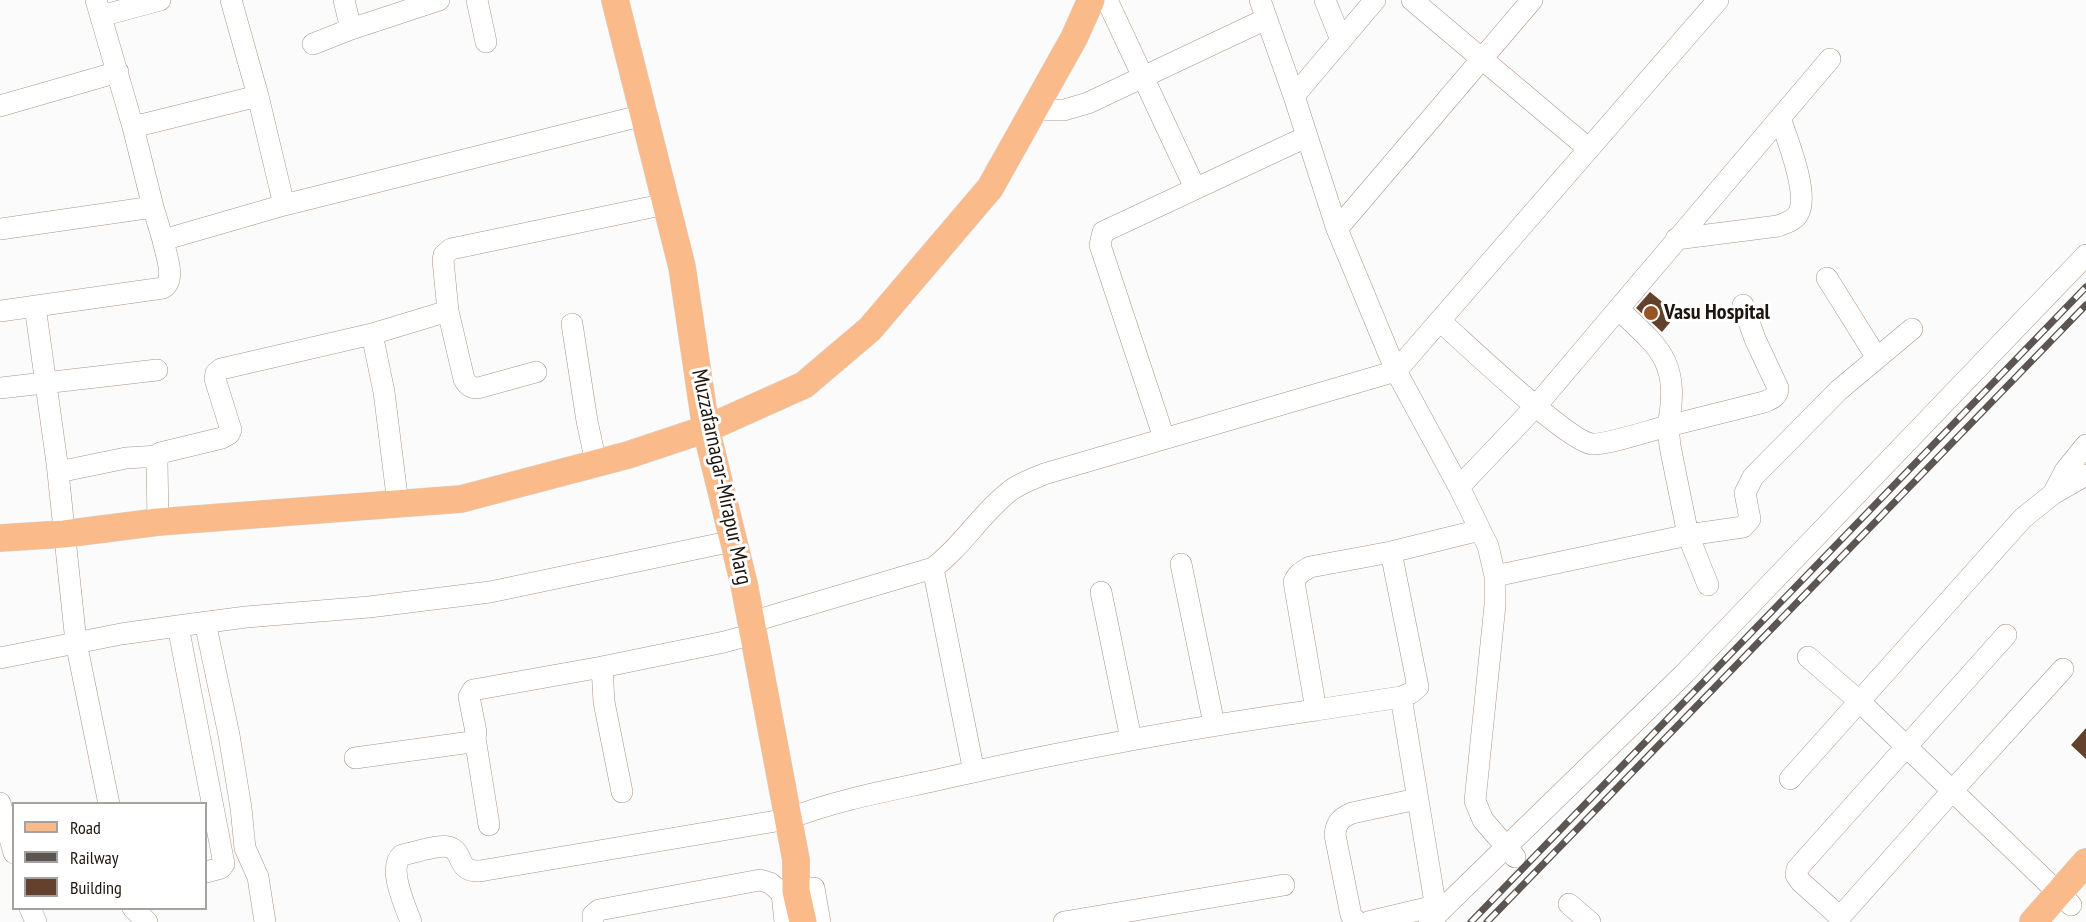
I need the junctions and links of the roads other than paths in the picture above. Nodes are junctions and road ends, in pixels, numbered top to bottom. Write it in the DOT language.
graph roads {
  1 [pos="160,0"];
  2 [pos="231,0"];
  3 [pos="344,0"];
  4 [pos="439,0"];
  5 [pos="477,0"];
  6 [pos="615,0"];
  7 [pos="1091,0"];
  8 [pos="1107,0"];
  9 [pos="1324,0"];
  10 [pos="1375,0"];
  11 [pos="1412,0"];
  12 [pos="1532,0"];
  13 [pos="1718,0"];
  14 [pos="401,6"];
  15 [pos="99,8"];
  16 [pos="1263,10"];
  17 [pos="351,29"];
  18 [pos="1341,40"];
  19 [pos="486,42"];
  20 [pos="313,44"];
  21 [pos="1482,57"];
  22 [pos="1830,59"];
  23 [pos="117,72"];
  24 [pos="1143,77"];
  25 [pos="258,96"];
  26 [pos="1294,96"];
  27 [pos="0,106"];
  28 [pos="1033,110"];
  29 [pos="644,115"];
  30 [pos="1780,118"];
  31 [pos="133,127"];
  32 [pos="1306,137"];
  33 [pos="1589,149"];
  34 [pos="1195,188"];
  35 [pos="666,204"];
  36 [pos="284,205"];
  37 [pos="153,207"];
  38 [pos="0,229"];
  39 [pos="1336,230"];
  40 [pos="1676,239"];
  41 [pos="163,240"];
  42 [pos="2086,255"];
  43 [pos="1827,278"];
  44 [pos="1743,305"];
  45 [pos="35,306"];
  46 [pos="1618,309"];
  47 [pos="0,311"];
  48 [pos="448,311"];
  49 [pos="1440,321"];
  50 [pos="572,324"];
  51 [pos="1912,329"];
  52 [pos="372,334"];
  53 [pos="1877,358"];
  54 [pos="157,369"];
  55 [pos="1396,371"];
  56 [pos="536,372"];
  57 [pos="47,382"];
  58 [pos="0,388"];
  59 [pos="1536,406"];
  60 [pos="1668,426"];
  61 [pos="706,429"];
  62 [pos="1164,438"];
  63 [pos="2086,445"];
  64 [pos="159,456"];
  65 [pos="596,463"];
  66 [pos="68,470"];
  67 [pos="2086,475"];
  68 [pos="1459,487"];
  69 [pos="2053,494"];
  70 [pos="398,504"];
  71 [pos="158,522"];
  72 [pos="1480,530"];
  73 [pos="64,534"];
  74 [pos="1688,535"];
  75 [pos="0,538"];
  76 [pos="733,541"];
  77 [pos="1391,552"];
  78 [pos="1181,564"];
  79 [pos="933,568"];
  80 [pos="1494,576"];
  81 [pos="1708,585"];
  82 [pos="1101,592"];
  83 [pos="205,622"];
  84 [pos="178,626"];
  85 [pos="752,628"];
  86 [pos="2006,636"];
  87 [pos="76,642"];
  88 [pos="1808,657"];
  89 [pos="0,658"];
  90 [pos="602,667"];
  91 [pos="2063,669"];
  92 [pos="1401,697"];
  93 [pos="1859,701"];
  94 [pos="1316,710"];
  95 [pos="1214,724"];
  96 [pos="475,738"];
  97 [pos="1131,739"];
  98 [pos="1907,746"];
  99 [pos="355,758"];
  100 [pos="974,772"];
  101 [pos="1790,778"];
  102 [pos="1953,790"];
  103 [pos="622,792"];
  104 [pos="1417,800"];
  105 [pos="110,802"];
  106 [pos="0,803"];
  107 [pos="788,819"];
  108 [pos="489,825"];
  109 [pos="12,846"];
  110 [pos="1510,852"];
  111 [pos="2086,862"];
  112 [pos="207,872"];
  113 [pos="1284,885"];
  114 [pos="789,892"];
  115 [pos="2068,902"];
  116 [pos="1569,904"];
  117 [pos="134,910"];
  118 [pos="1434,914"];
  119 [pos="1840,920"];
  120 [pos="147,922"];
  121 [pos="265,922"];
  122 [pos="411,922"];
  123 [pos="593,922"];
  124 [pos="785,922"];
  125 [pos="803,922"];
  126 [pos="820,922"];
  127 [pos="1064,922"];
  128 [pos="1357,922"];
  129 [pos="1368,922"];
  130 [pos="1590,922"];
  131 [pos="2033,922"];
  1 -- 15 [label="street"];
  2 -- 25 [label="street"];
  3 -- 17 [label="street"];
  4 -- 14 [label="street"];
  5 -- 19 [label="street"];
  6 -- 29 [label="main road, Muzzafarnagar-Mirapur Marg"];
  7 -- 28 [label="main road"];
  8 -- 24 [label="street"];
  9 -- 18 [label="street"];
  10 -- 18 [label="street"];
  11 -- 21 [label="street"];
  12 -- 21 [label="street"];
  13 -- 33 [label="street"];
  14 -- 17 [label="street"];
  15 -- 23 [label="street"];
  16 -- 24 [label="street"];
  16 -- 26 [label="street"];
  17 -- 20 [label="street"];
  18 -- 26 [label="street"];
  21 -- 33 [label="street"];
  21 -- 39 [label="street"];
  22 -- 30 [label="street"];
  23 -- 27 [label="street"];
  23 -- 31 [label="street"];
  24 -- 28 [label="street"];
  24 -- 34 [label="street"];
  25 -- 31 [label="street"];
  25 -- 36 [label="street"];
  26 -- 32 [label="street"];
  28 -- 61 [label="main road"];
  29 -- 35 [label="main road, Muzzafarnagar-Mirapur Marg"];
  29 -- 36 [label="street"];
  30 -- 40 [label="street"];
  30 -- 40 [label="street"];
  31 -- 37 [label="street"];
  32 -- 34 [label="street"];
  32 -- 39 [label="street"];
  33 -- 49 [label="street"];
  34 -- 62 [label="street"];
  35 -- 48 [label="street"];
  35 -- 61 [label="main road, Muzzafarnagar-Mirapur Marg"];
  36 -- 41 [label="street"];
  37 -- 38 [label="street"];
  37 -- 41 [label="street"];
  39 -- 55 [label="street"];
  40 -- 46 [label="street"];
  41 -- 45 [label="street"];
  42 -- 110 [label="street"];
  43 -- 53 [label="street"];
  44 -- 60 [label="street"];
  45 -- 47 [label="street"];
  45 -- 57 [label="street"];
  46 -- 59 [label="street"];
  46 -- 60 [label="street"];
  48 -- 52 [label="street"];
  48 -- 56 [label="street"];
  49 -- 55 [label="street"];
  49 -- 59 [label="street"];
  50 -- 65 [label="street"];
  51 -- 53 [label="street"];
  52 -- 64 [label="street"];
  52 -- 70 [label="street"];
  53 -- 74 [label="street"];
  54 -- 57 [label="street"];
  55 -- 62 [label="street"];
  55 -- 68 [label="street"];
  57 -- 58 [label="street"];
  57 -- 73 [label="street"];
  59 -- 60 [label="street"];
  59 -- 68 [label="street"];
  60 -- 74 [label="street"];
  61 -- 65 [label="main road"];
  61 -- 76 [label="main road, Muzzafarnagar-Mirapur Marg"];
  62 -- 79 [label="street"];
  63 -- 69 [label="street"];
  64 -- 66 [label="street"];
  64 -- 71 [label="street"];
  65 -- 70 [label="main road"];
  67 -- 69 [label="street"];
  68 -- 72 [label="street"];
  69 -- 93 [label="street"];
  70 -- 71 [label="main road"];
  71 -- 73 [label="main road"];
  72 -- 77 [label="street"];
  72 -- 80 [label="street"];
  73 -- 75 [label="main road"];
  73 -- 87 [label="street"];
  74 -- 80 [label="street"];
  74 -- 81 [label="street"];
  76 -- 83 [label="street"];
  76 -- 85 [label="main road, Muzzafarnagar-Mirapur Marg"];
  77 -- 92 [label="street"];
  77 -- 94 [label="street"];
  78 -- 95 [label="street"];
  79 -- 85 [label="street"];
  79 -- 100 [label="street"];
  80 -- 110 [label="street"];
  82 -- 97 [label="street"];
  83 -- 84 [label="street"];
  83 -- 121 [label="street"];
  84 -- 87 [label="street"];
  84 -- 112 [label="street"];
  85 -- 90 [label="street"];
  85 -- 107 [label="main road, Muzzafarnagar-Mirapur Marg"];
  86 -- 98 [label="street"];
  87 -- 89 [label="street"];
  87 -- 105 [label="street"];
  88 -- 93 [label="street"];
  90 -- 96 [label="street"];
  90 -- 103 [label="street"];
  91 -- 102 [label="street"];
  92 -- 94 [label="street"];
  92 -- 104 [label="street"];
  93 -- 98 [label="street"];
  93 -- 101 [label="street"];
  94 -- 95 [label="street"];
  95 -- 97 [label="street"];
  96 -- 99 [label="street"];
  96 -- 108 [label="street"];
  97 -- 100 [label="street"];
  98 -- 102 [label="street"];
  98 -- 119 [label="street"];
  100 -- 107 [label="street"];
  102 -- 115 [label="street"];
  102 -- 119 [label="street"];
  104 -- 118 [label="street"];
  104 -- 128 [label="street"];
  106 -- 109 [label="street"];
  107 -- 114 [label="main road, Muzzafarnagar-Mirapur Marg"];
  107 -- 122 [label="street"];
  110 -- 118 [label="street"];
  111 -- 115 [label="main road"];
  113 -- 127 [label="street"];
  114 -- 123 [label="street"];
  114 -- 124 [label="street"];
  114 -- 125 [label="main road, Muzzafarnagar-Mirapur Marg"];
  114 -- 126 [label="street"];
  115 -- 131 [label="main road"];
  116 -- 130 [label="street"];
  117 -- 120 [label="street"];
  118 -- 129 [label="street"];
}
